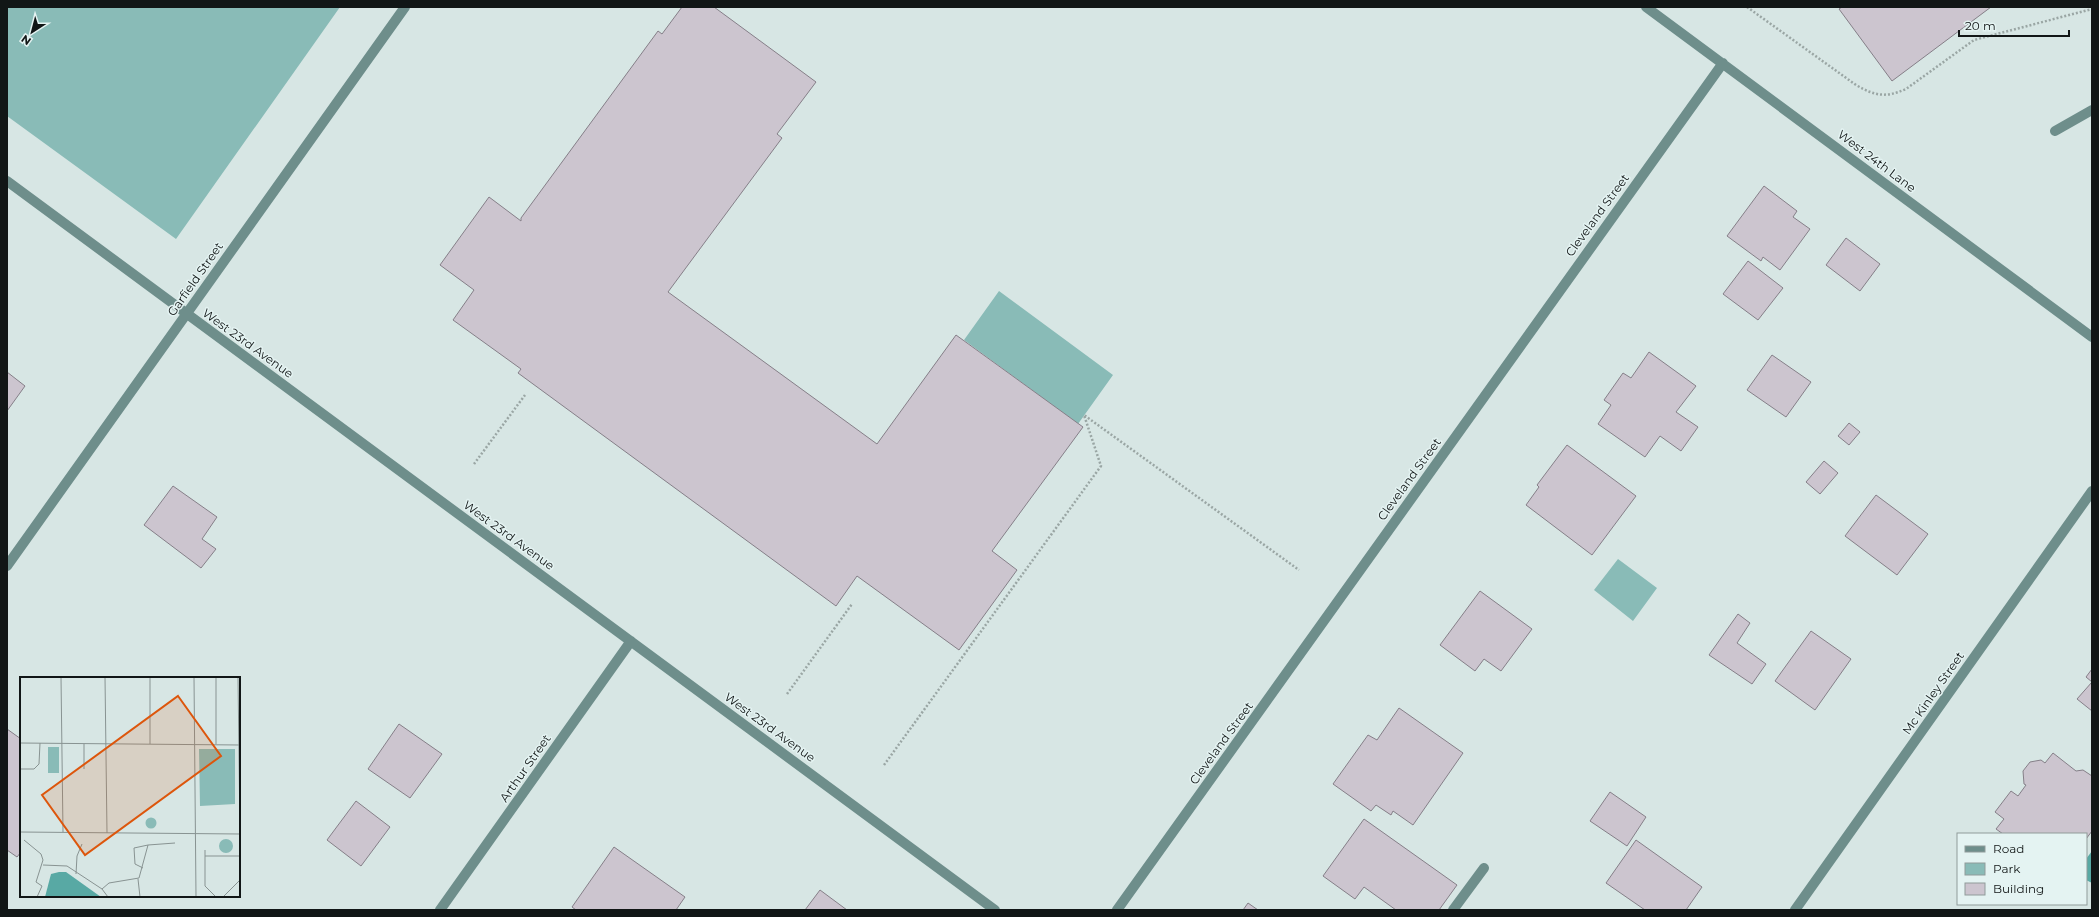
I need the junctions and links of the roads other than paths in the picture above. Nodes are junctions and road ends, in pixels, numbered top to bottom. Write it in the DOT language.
graph roads {
  1 [pos="405,7"];
  2 [pos="1646,7"];
  3 [pos="1723,63"];
  4 [pos="2092,110"];
  5 [pos="2055,131"];
  6 [pos="7,181"];
  7 [pos="186,314"];
  8 [pos="2092,336"];
  9 [pos="2092,491"];
  10 [pos="7,566"];
  11 [pos="631,641"];
  12 [pos="1484,868"];
  13 [pos="440,910"];
  14 [pos="995,910"];
  15 [pos="1117,910"];
  16 [pos="1453,910"];
  17 [pos="1795,910"];
  1 -- 7 [label="street, Garfield Street"];
  2 -- 3 [label="street, West 24th Lane"];
  3 -- 8 [label="street, West 24th Lane"];
  3 -- 15 [label="street, Cleveland Street"];
  4 -- 5 [label="street"];
  6 -- 7 [label="street, West 23rd Avenue"];
  7 -- 10 [label="street, Garfield Street"];
  7 -- 11 [label="street, West 23rd Avenue"];
  9 -- 17 [label="street, Mc Kinley Street"];
  11 -- 13 [label="street, Arthur Street"];
  11 -- 14 [label="street, West 23rd Avenue"];
  12 -- 16 [label="street"];
}
